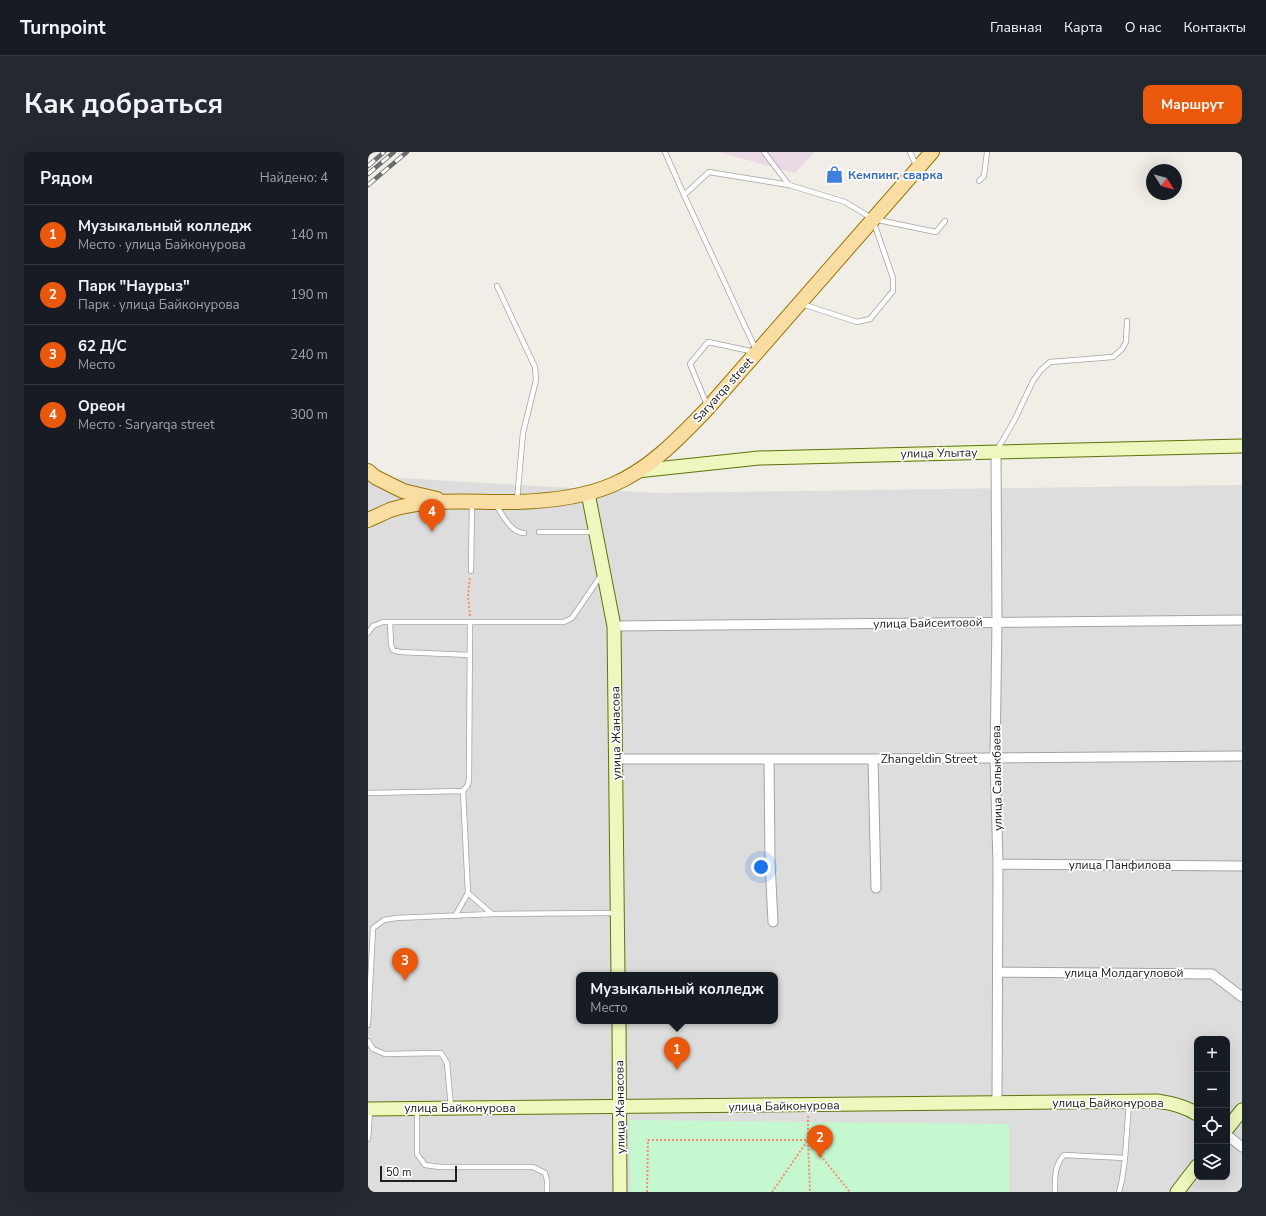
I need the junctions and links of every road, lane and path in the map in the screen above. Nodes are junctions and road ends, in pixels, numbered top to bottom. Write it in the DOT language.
graph roads {
  1 [pos="665,152"];
  2 [pos="764,152"];
  3 [pos="910,152"];
  4 [pos="932,152"];
  5 [pos="988,152"];
  6 [pos="918,168"];
  7 [pos="979,181"];
  8 [pos="789,185"];
  9 [pos="684,195"];
  10 [pos="873,219"];
  11 [pos="945,221"];
  12 [pos="497,286"];
  13 [pos="800,303"];
  14 [pos="1127,321"];
  15 [pos="757,352"];
  16 [pos="708,408"];
  17 [pos="1242,446"];
  18 [pos="996,452"];
  19 [pos="368,471"];
  20 [pos="637,471"];
  21 [pos="588,493"];
  22 [pos="445,501"];
  23 [pos="472,501"];
  24 [pos="494,502"];
  25 [pos="517,502"];
  26 [pos="368,520"];
  27 [pos="524,532"];
  28 [pos="539,532"];
  29 [pos="596,532"];
  30 [pos="471,571"];
  31 [pos="604,571"];
  32 [pos="1242,620"];
  33 [pos="390,622"];
  34 [pos="470,622"];
  35 [pos="997,622"];
  36 [pos="614,626"];
  37 [pos="368,633"];
  38 [pos="470,655"];
  39 [pos="1242,756"];
  40 [pos="995,758"];
  41 [pos="616,759"];
  42 [pos="769,759"];
  43 [pos="873,759"];
  44 [pos="462,791"];
  45 [pos="368,793"];
  46 [pos="998,864"];
  47 [pos="1242,866"];
  48 [pos="876,888"];
  49 [pos="468,893"];
  50 [pos="492,914"];
  51 [pos="618,914"];
  52 [pos="455,916"];
  53 [pos="773,922"];
  54 [pos="618,972"];
  55 [pos="998,972"];
  56 [pos="1242,997"];
  57 [pos="619,1024"];
  58 [pos="368,1025"];
  59 [pos="368,1041"];
  60 [pos="1129,1102"];
  61 [pos="997,1104"];
  62 [pos="808,1106"];
  63 [pos="417,1108"];
  64 [pos="451,1108"];
  65 [pos="620,1108"];
  66 [pos="369,1109"];
  67 [pos="1242,1110"];
  68 [pos="1194,1112"];
  69 [pos="1230,1124"];
  70 [pos="1230,1137"];
  71 [pos="368,1139"];
  72 [pos="808,1140"];
  73 [pos="1242,1147"];
  74 [pos="1125,1158"];
  75 [pos="1194,1170"];
  76 [pos="547,1192"];
  77 [pos="620,1192"];
  78 [pos="647,1192"];
  79 [pos="772,1192"];
  80 [pos="810,1192"];
  81 [pos="850,1192"];
  82 [pos="1055,1192"];
  83 [pos="1119,1192"];
  84 [pos="1177,1192"];
  1 -- 9 [label="lane"];
  2 -- 8 [label="lane"];
  3 -- 6 [label="lane"];
  4 -- 6 [label="main road, Saryarqa street"];
  5 -- 7 [label="lane"];
  6 -- 10 [label="main road, Saryarqa street"];
  8 -- 9 [label="lane"];
  8 -- 10 [label="lane"];
  9 -- 15 [label="lane"];
  10 -- 11 [label="lane"];
  10 -- 13 [label="main road, Saryarqa street"];
  10 -- 13 [label="lane"];
  12 -- 25 [label="lane"];
  13 -- 15 [label="main road, Saryarqa street"];
  14 -- 18 [label="lane"];
  15 -- 16 [label="main road, Saryarqa street"];
  15 -- 16 [label="lane"];
  16 -- 20 [label="main road, Saryarqa street"];
  17 -- 18 [label="street, улица Улытау"];
  18 -- 20 [label="street, улица Улытау"];
  18 -- 35 [label="street, улица Салыкбаева"];
  19 -- 22 [label="main road"];
  20 -- 21 [label="main road, Saryarqa street"];
  21 -- 25 [label="main road, Saryarqa street"];
  21 -- 29 [label="street, улица Жанасова"];
  22 -- 23 [label="main road, Saryarqa street"];
  22 -- 26 [label="main road"];
  23 -- 24 [label="main road, Saryarqa street"];
  23 -- 30 [label="lane"];
  24 -- 25 [label="main road, Saryarqa street"];
  24 -- 27 [label="lane"];
  28 -- 29 [label="lane"];
  29 -- 31 [label="street, улица Жанасова"];
  30 -- 34 [label="path"];
  31 -- 34 [label="lane"];
  31 -- 36 [label="street, улица Жанасова"];
  32 -- 35 [label="street, улица Байсеитовой"];
  33 -- 34 [label="lane"];
  33 -- 37 [label="lane"];
  33 -- 38 [label="lane"];
  34 -- 38 [label="lane"];
  35 -- 36 [label="street, улица Байсеитовой"];
  35 -- 40 [label="street, улица Салыкбаева"];
  36 -- 41 [label="street, улица Жанасова"];
  38 -- 44 [label="lane"];
  39 -- 40 [label="street, Zhangeldin Street"];
  40 -- 43 [label="street, Zhangeldin Street"];
  40 -- 46 [label="street, улица Салыкбаева"];
  41 -- 42 [label="street, Zhangeldin Street"];
  41 -- 51 [label="street, улица Жанасова"];
  42 -- 43 [label="street, Zhangeldin Street"];
  42 -- 53 [label="street"];
  43 -- 48 [label="street"];
  44 -- 45 [label="lane"];
  44 -- 49 [label="lane"];
  46 -- 47 [label="street, улица Панфилова"];
  46 -- 55 [label="street, улица Салыкбаева"];
  49 -- 50 [label="lane"];
  49 -- 52 [label="lane"];
  50 -- 51 [label="lane"];
  50 -- 52 [label="lane"];
  51 -- 54 [label="street, улица Жанасова"];
  52 -- 58 [label="lane"];
  55 -- 56 [label="street, улица Молдагуловой"];
  55 -- 61 [label="street, улица Салыкбаева"];
  57 -- 65 [label="street, улица Жанасова"];
  59 -- 64 [label="lane"];
  60 -- 61 [label="street, улица Байконурова"];
  60 -- 68 [label="street, улица Байконурова"];
  60 -- 74 [label="lane"];
  61 -- 62 [label="street, улица Байконурова"];
  62 -- 65 [label="street, улица Байконурова"];
  62 -- 72 [label="path"];
  63 -- 64 [label="street, улица Байконурова"];
  63 -- 66 [label="street, улица Байконурова"];
  63 -- 76 [label="lane"];
  64 -- 65 [label="street, улица Байконурова"];
  65 -- 77 [label="street, улица Жанасова"];
  66 -- 71 [label="lane"];
  67 -- 69 [label="street"];
  70 -- 73 [label="street"];
  72 -- 78 [label="path"];
  72 -- 79 [label="path"];
  72 -- 80 [label="path"];
  72 -- 81 [label="path"];
  74 -- 82 [label="lane"];
  74 -- 83 [label="lane"];
  75 -- 84 [label="street"];
}
